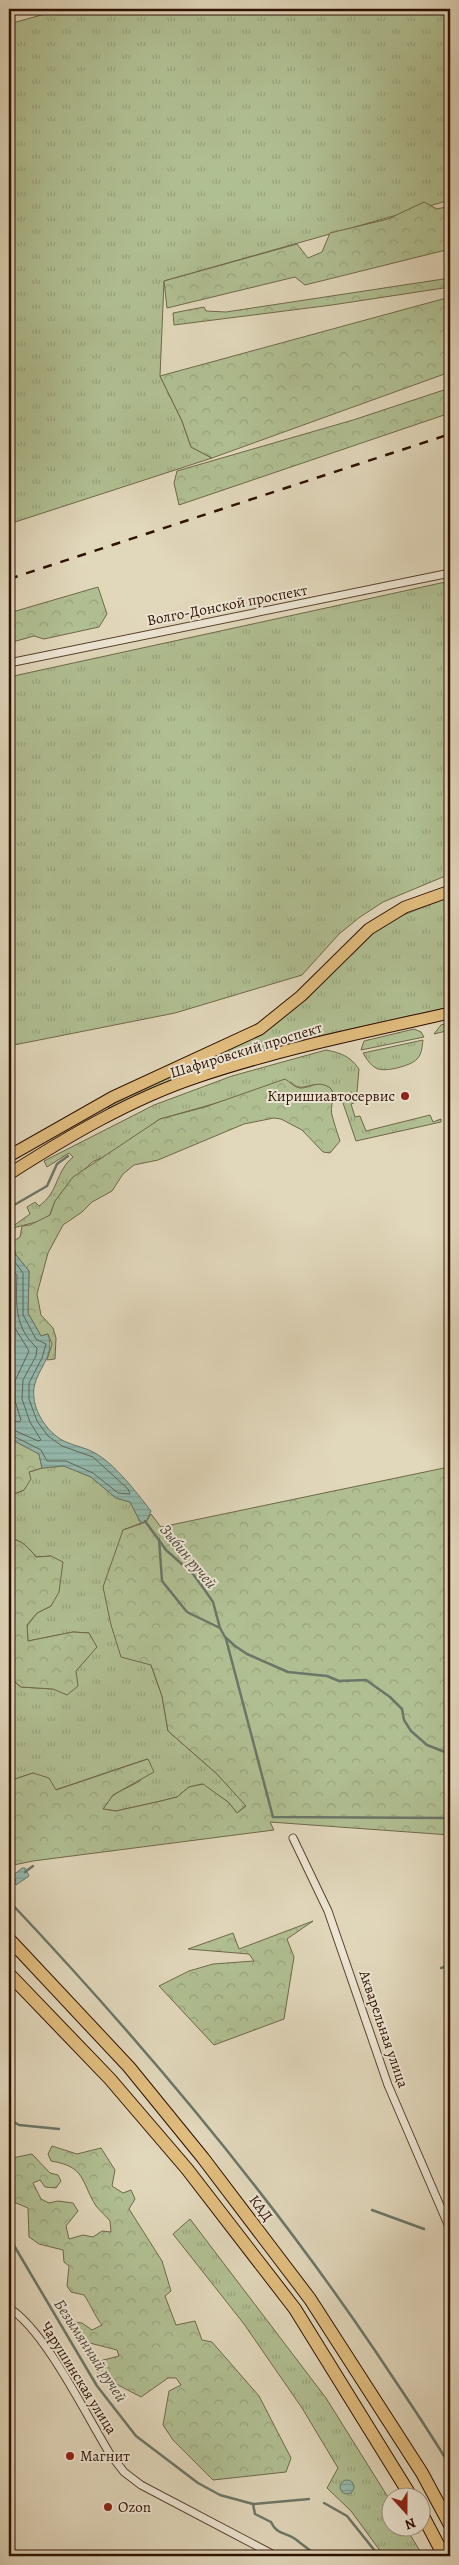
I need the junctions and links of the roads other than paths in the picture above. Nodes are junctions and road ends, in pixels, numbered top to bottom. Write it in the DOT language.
graph roads {
  1 [pos="450,573"];
  2 [pos="9,663"];
  3 [pos="450,891"];
  4 [pos="450,1013"];
  5 [pos="9,1156"];
  6 [pos="9,1174"];
  7 [pos="293,1838"];
  8 [pos="9,1939"];
  9 [pos="9,1974"];
  10 [pos="450,2229"];
  11 [pos="9,2308"];
  12 [pos="406,2488"];
  13 [pos="450,2525"];
  14 [pos="432,2533"];
  15 [pos="276,2556"];
  16 [pos="444,2556"];
  1 -- 2 [label="street, Волго-Донской проспект"];
  3 -- 5 [label="main road"];
  4 -- 6 [label="main road, Шафировский проспект"];
  7 -- 10 [label="street, Акварельная улица"];
  8 -- 13 [label="highway, КАД"];
  9 -- 12 [label="highway"];
  11 -- 15 [label="street, Чарушинская улица"];
  14 -- 16 [label="highway"];
}
